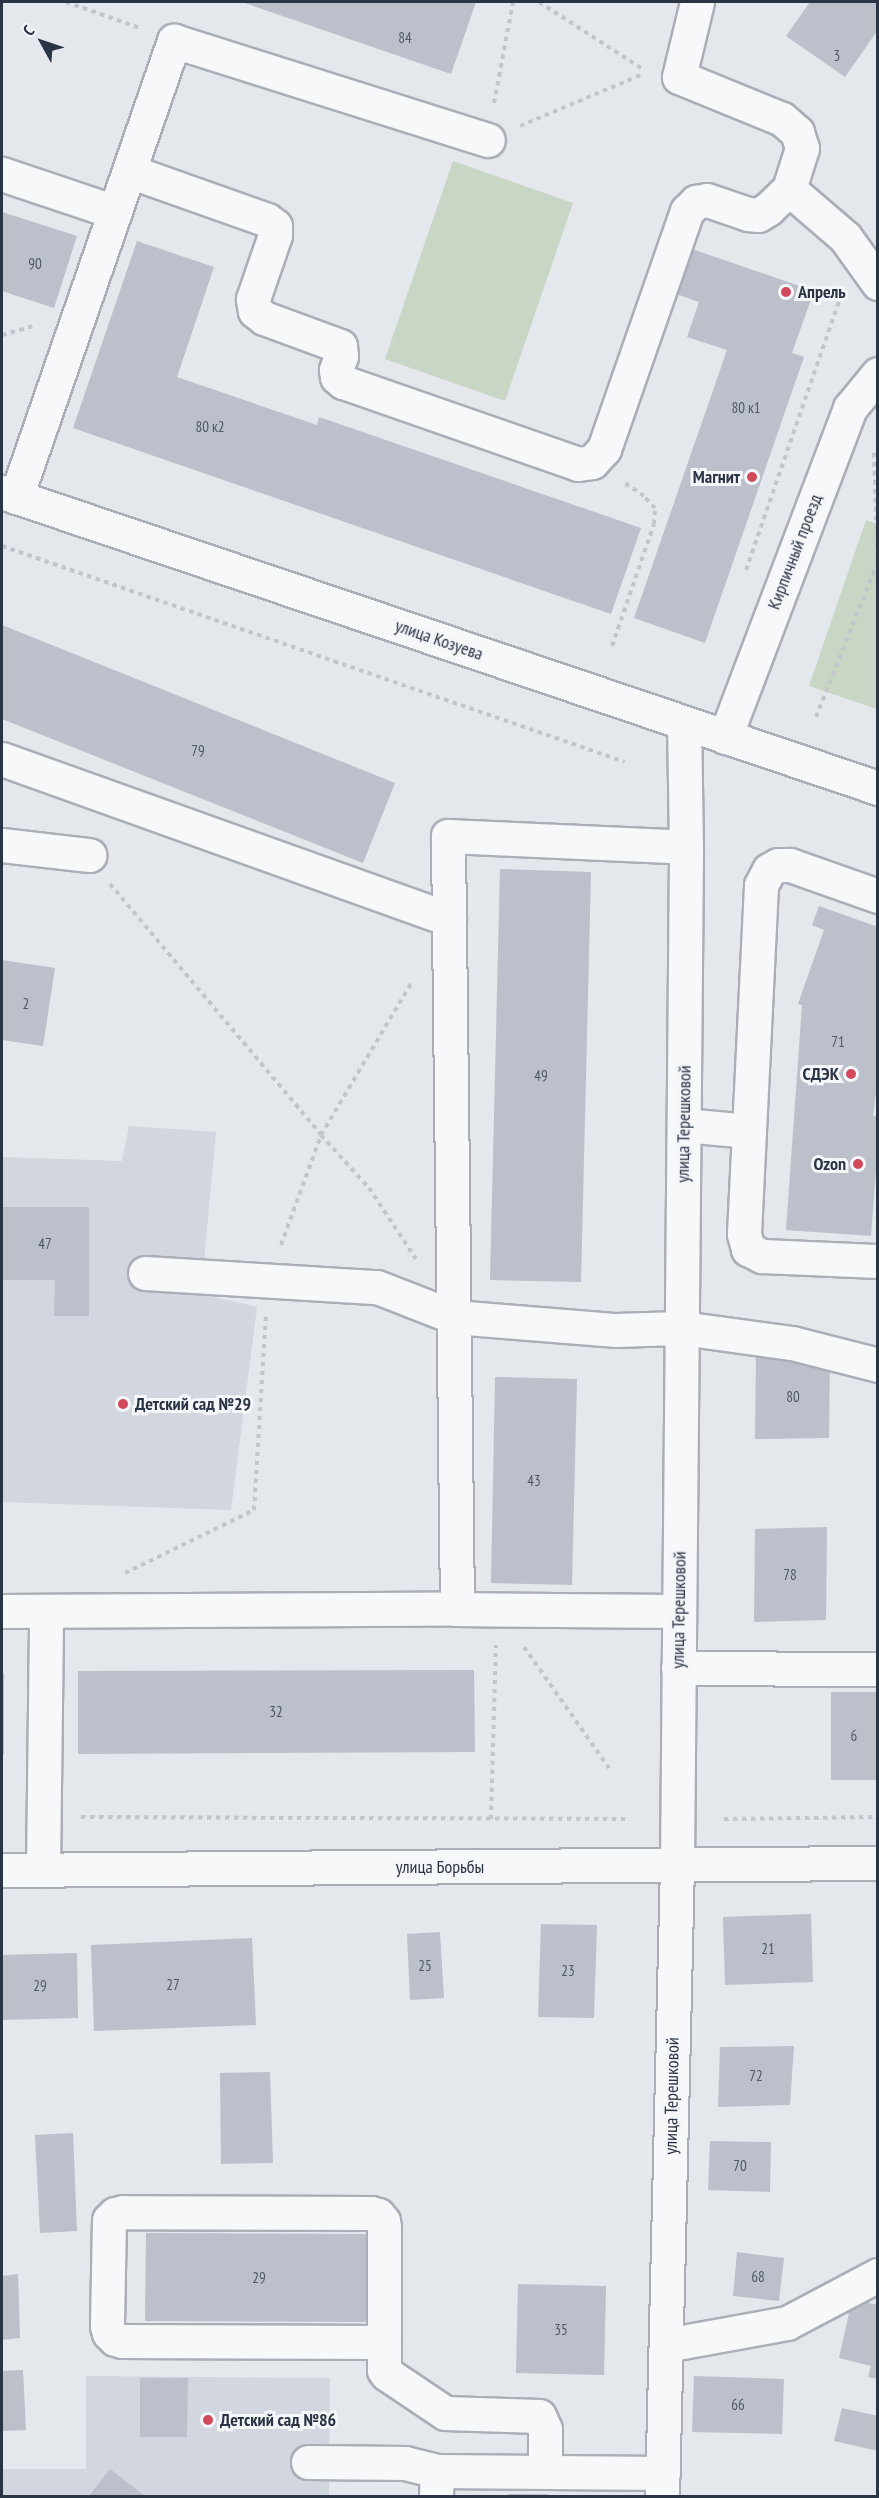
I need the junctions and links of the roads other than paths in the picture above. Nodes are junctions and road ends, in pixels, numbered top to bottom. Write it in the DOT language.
graph roads {
  1 [pos="697,2"];
  2 [pos="488,140"];
  3 [pos="129,171"];
  4 [pos="2,174"];
  5 [pos="789,189"];
  6 [pos="114,212"];
  7 [pos="878,283"];
  8 [pos="876,378"];
  9 [pos="9,495"];
  10 [pos="684,723"];
  11 [pos="725,737"];
  12 [pos="2,759"];
  13 [pos="878,788"];
  14 [pos="2,845"];
  15 [pos="686,847"];
  16 [pos="89,855"];
  17 [pos="878,896"];
  18 [pos="449,919"];
  19 [pos="684,1125"];
  20 [pos="749,1131"];
  21 [pos="878,1261"];
  22 [pos="145,1274"];
  23 [pos="454,1317"];
  24 [pos="682,1328"];
  25 [pos="878,1365"];
  26 [pos="458,1609"];
  27 [pos="2,1611"];
  28 [pos="46,1611"];
  29 [pos="679,1611"];
  30 [pos="678,1668"];
  31 [pos="878,1669"];
  32 [pos="878,1863"];
  33 [pos="677,1866"];
  34 [pos="2,1870"];
  35 [pos="44,1870"];
  36 [pos="878,2275"];
  37 [pos="384,2342"];
  38 [pos="666,2345"];
  39 [pos="308,2462"];
  40 [pos="545,2472"];
  41 [pos="437,2484"];
  42 [pos="663,2485"];
  1 -- 5 [label="street"];
  2 -- 3 [label="street"];
  3 -- 5 [label="street"];
  3 -- 6 [label="street"];
  4 -- 6 [label="street"];
  5 -- 7 [label="street"];
  6 -- 9 [label="street"];
  8 -- 11 [label="street, Кирпичный проезд"];
  9 -- 10 [label="street, улица Козуева"];
  10 -- 11 [label="street, улица Козуева"];
  10 -- 15 [label="street, улица Терешковой"];
  11 -- 13 [label="street, улица Козуева"];
  12 -- 18 [label="street"];
  14 -- 16 [label="street"];
  15 -- 18 [label="street"];
  15 -- 19 [label="street, улица Терешковой"];
  17 -- 20 [label="street"];
  18 -- 23 [label="street"];
  19 -- 20 [label="street"];
  19 -- 24 [label="street, улица Терешковой"];
  20 -- 21 [label="street"];
  22 -- 23 [label="street"];
  23 -- 24 [label="street"];
  23 -- 26 [label="street"];
  24 -- 25 [label="street"];
  24 -- 29 [label="street, улица Терешковой"];
  26 -- 28 [label="street"];
  26 -- 29 [label="street"];
  27 -- 28 [label="street"];
  28 -- 35 [label="street"];
  29 -- 30 [label="street, улица Терешковой"];
  30 -- 31 [label="street"];
  30 -- 33 [label="street, улица Терешковой"];
  32 -- 33 [label="street, улица Борьбы"];
  33 -- 35 [label="street, улица Борьбы"];
  33 -- 38 [label="street, улица Терешковой"];
  34 -- 35 [label="street, улица Борьбы"];
  36 -- 38 [label="street"];
  37 -- 37 [label="street"];
  37 -- 40 [label="street"];
  38 -- 42 [label="street, улица Терешковой"];
  39 -- 41 [label="street"];
  40 -- 41 [label="street"];
  40 -- 42 [label="street"];
}
